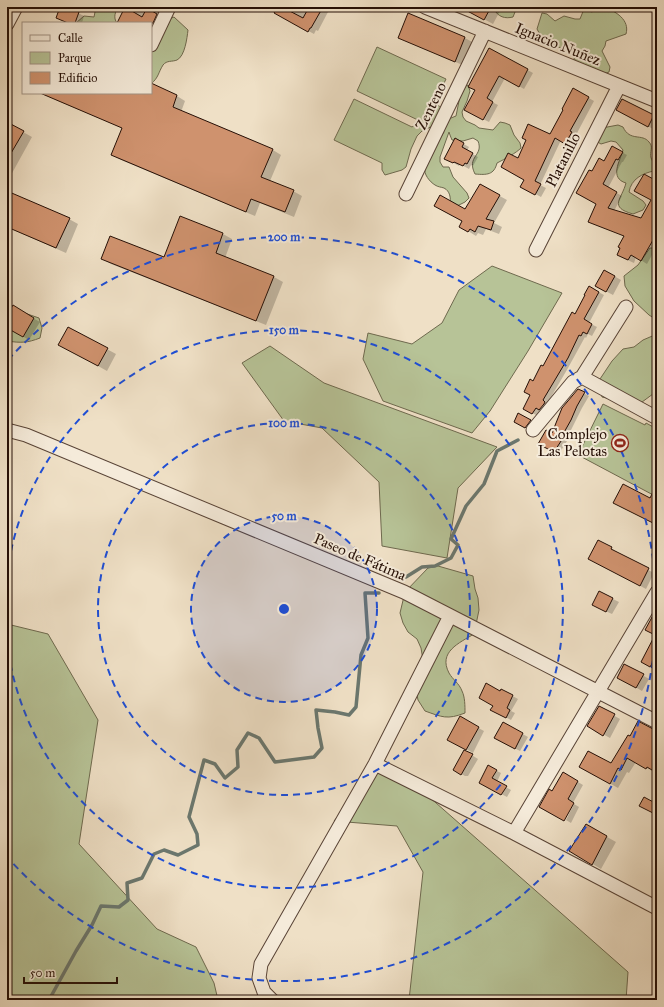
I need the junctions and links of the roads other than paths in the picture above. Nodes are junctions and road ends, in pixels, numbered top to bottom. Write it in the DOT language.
graph roads {
  1 [pos="16,7"];
  2 [pos="169,7"];
  3 [pos="425,7"];
  4 [pos="7,23"];
  5 [pos="485,31"];
  6 [pos="152,43"];
  7 [pos="619,86"];
  8 [pos="657,101"];
  9 [pos="406,194"];
  10 [pos="536,250"];
  11 [pos="626,307"];
  12 [pos="582,377"];
  13 [pos="657,418"];
  14 [pos="7,430"];
  15 [pos="533,430"];
  16 [pos="657,592"];
  17 [pos="450,616"];
  18 [pos="598,691"];
  19 [pos="657,722"];
  20 [pos="375,764"];
  21 [pos="514,833"];
  22 [pos="657,908"];
  23 [pos="272,1000"];
  1 -- 4 [label="street"];
  2 -- 6 [label="street"];
  3 -- 5 [label="street, Ignacio Nuñez"];
  5 -- 7 [label="street, Ignacio Nuñez"];
  5 -- 9 [label="street, Zenteno"];
  7 -- 8 [label="street, Ignacio Nuñez"];
  7 -- 10 [label="street, Platanillo"];
  11 -- 12 [label="street"];
  12 -- 13 [label="street"];
  12 -- 15 [label="street"];
  14 -- 17 [label="street, Paseo de Fátima"];
  16 -- 18 [label="street"];
  17 -- 18 [label="street, Paseo de Fátima"];
  17 -- 20 [label="street"];
  18 -- 19 [label="street, Paseo de Fátima"];
  18 -- 21 [label="street"];
  20 -- 21 [label="street"];
  20 -- 23 [label="street"];
  21 -- 22 [label="street"];
}
